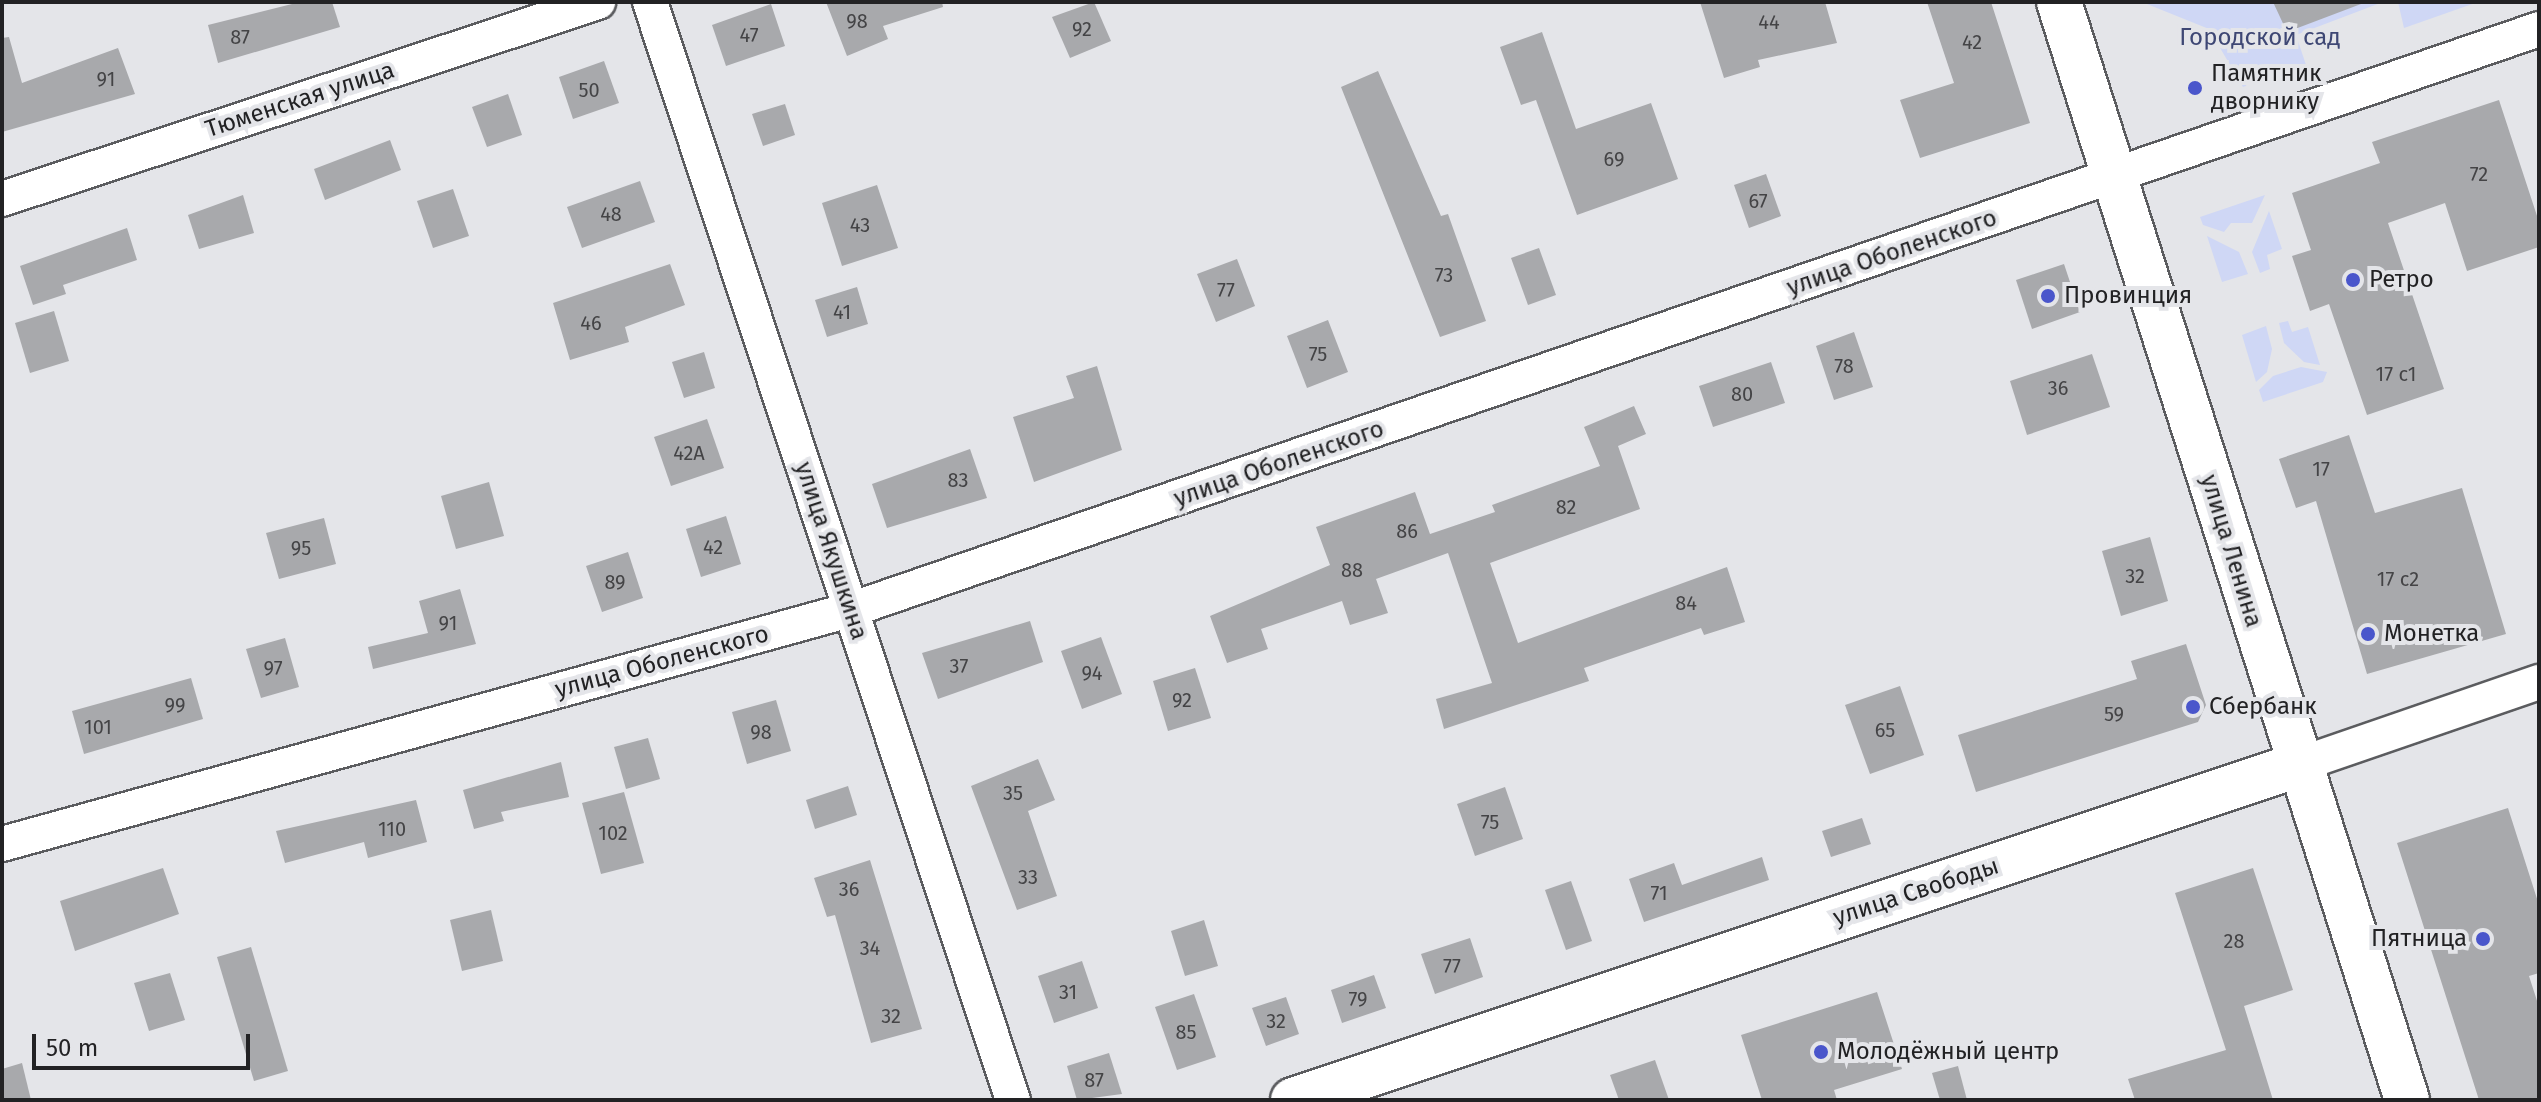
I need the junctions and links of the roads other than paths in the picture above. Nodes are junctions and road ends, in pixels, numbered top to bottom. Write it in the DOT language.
graph roads {
  1 [pos="598,2"];
  2 [pos="650,2"];
  3 [pos="2059,2"];
  4 [pos="2539,29"];
  5 [pos="2114,177"];
  6 [pos="2,199"];
  7 [pos="850,610"];
  8 [pos="2539,682"];
  9 [pos="2298,765"];
  10 [pos="2,844"];
  11 [pos="1013,1100"];
  12 [pos="1293,1100"];
  13 [pos="2407,1100"];
  1 -- 6 [label="street, Тюменская улица"];
  2 -- 7 [label="street, улица Якушкина"];
  3 -- 5 [label="main road, улица Ленина"];
  4 -- 5 [label="street, улица Оболенского"];
  5 -- 7 [label="street, улица Оболенского"];
  5 -- 9 [label="main road, улица Ленина"];
  7 -- 10 [label="street, улица Оболенского"];
  7 -- 11 [label="street, улица Якушкина"];
  8 -- 9 [label="street, улица Свободы"];
  9 -- 12 [label="main road, улица Свободы"];
  9 -- 13 [label="main road, улица Ленина"];
}
